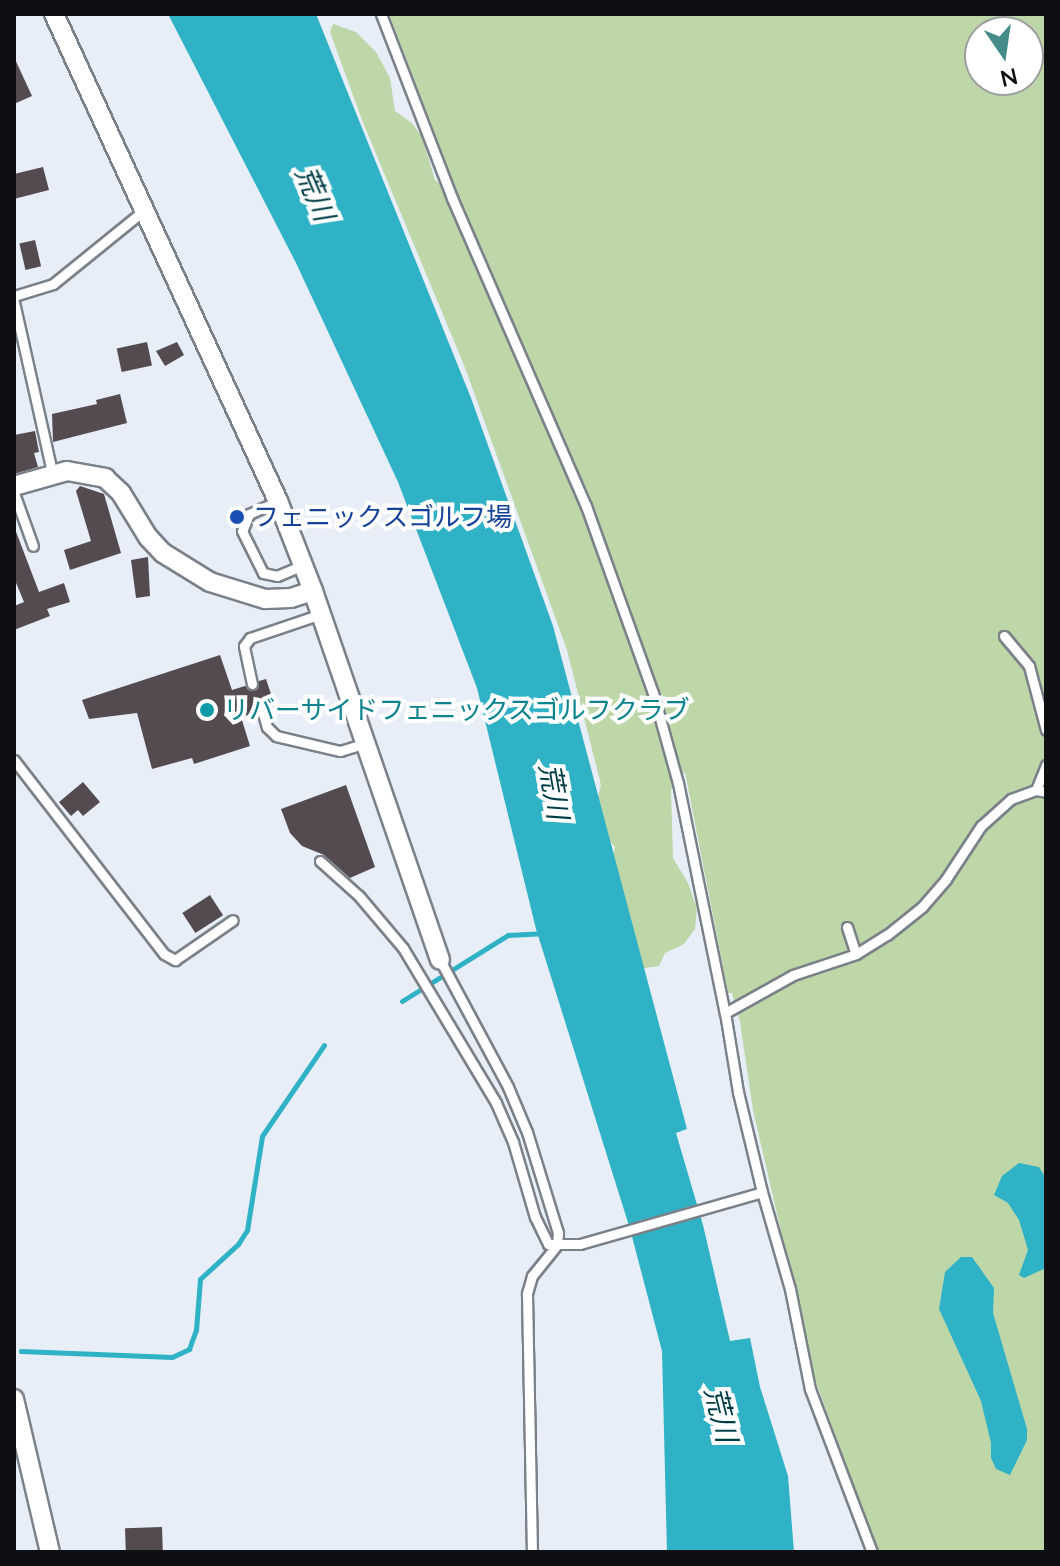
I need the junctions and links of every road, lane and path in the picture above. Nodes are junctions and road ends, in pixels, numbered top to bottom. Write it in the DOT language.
graph roads {
  1 [pos="54,14"];
  2 [pos="381,14"];
  3 [pos="143,211"];
  4 [pos="14,296"];
  5 [pos="14,302"];
  6 [pos="52,472"];
  7 [pos="14,486"];
  8 [pos="14,493"];
  9 [pos="278,501"];
  10 [pos="33,546"];
  11 [pos="303,565"];
  12 [pos="313,591"];
  13 [pos="321,614"];
  14 [pos="1004,636"];
  15 [pos="252,684"];
  16 [pos="262,710"];
  17 [pos="1046,730"];
  18 [pos="366,743"];
  19 [pos="14,760"];
  20 [pos="1046,765"];
  21 [pos="1041,791"];
  22 [pos="320,861"];
  23 [pos="233,920"];
  24 [pos="847,927"];
  25 [pos="856,954"];
  26 [pos="440,960"];
  27 [pos="725,1013"];
  28 [pos="762,1192"];
  29 [pos="557,1245"];
  30 [pos="14,1399"];
  31 [pos="50,1552"];
  32 [pos="532,1552"];
  33 [pos="872,1552"];
  1 -- 3 [label="street"];
  2 -- 27 [label="lane"];
  3 -- 4 [label="lane"];
  3 -- 9 [label="street"];
  5 -- 6 [label="lane"];
  6 -- 7 [label="street"];
  6 -- 12 [label="street"];
  8 -- 10 [label="lane"];
  9 -- 11 [label="street"];
  9 -- 11 [label="lane"];
  11 -- 12 [label="street"];
  12 -- 13 [label="street"];
  13 -- 15 [label="lane"];
  13 -- 18 [label="street"];
  14 -- 17 [label="lane"];
  16 -- 18 [label="lane"];
  18 -- 26 [label="street"];
  19 -- 23 [label="lane"];
  20 -- 21 [label="lane"];
  21 -- 25 [label="lane"];
  22 -- 29 [label="lane"];
  24 -- 25 [label="lane"];
  25 -- 27 [label="lane"];
  26 -- 29 [label="lane"];
  27 -- 28 [label="lane"];
  28 -- 29 [label="lane"];
  28 -- 33 [label="lane"];
  29 -- 32 [label="lane"];
  30 -- 31 [label="street"];
}
